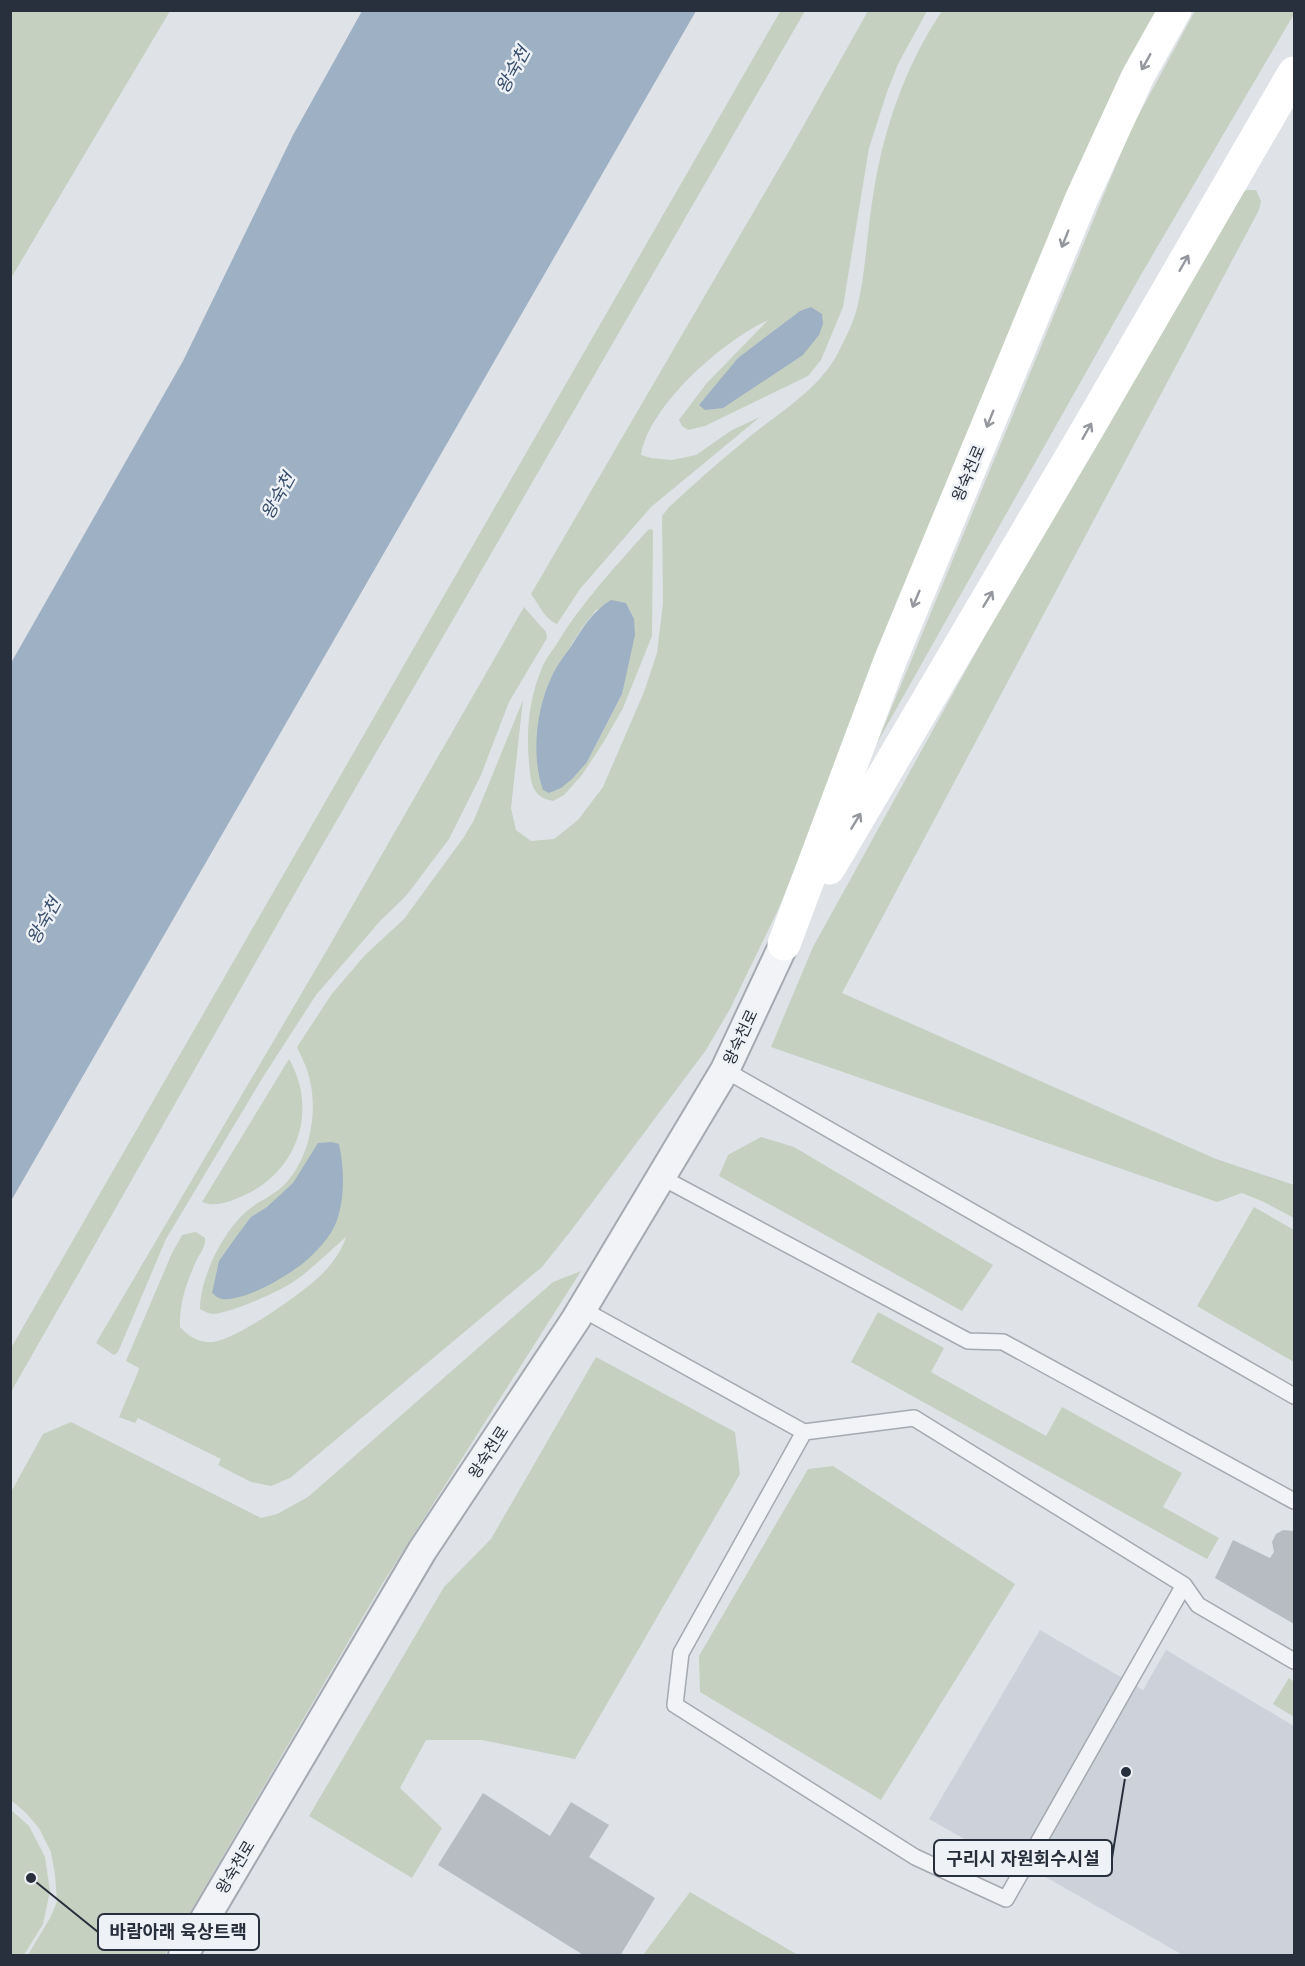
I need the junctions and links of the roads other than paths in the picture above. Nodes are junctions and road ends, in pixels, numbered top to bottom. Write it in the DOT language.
graph roads {
  1 [pos="1175,10"];
  2 [pos="1294,73"];
  3 [pos="784,944"];
  4 [pos="725,1070"];
  5 [pos="661,1177"];
  6 [pos="582,1309"];
  7 [pos="1294,1396"];
  8 [pos="804,1432"];
  9 [pos="1294,1501"];
  10 [pos="1184,1585"];
  11 [pos="1294,1661"];
  12 [pos="183,1956"];
  1 -- 3 [label="street, 왕숙천로, one-way"];
  3 -- 2 [label="street, 왕숙천로, one-way"];
  3 -- 4 [label="street, 왕숙천로"];
  4 -- 5 [label="street, 왕숙천로"];
  4 -- 7 [label="lane"];
  5 -- 6 [label="street, 왕숙천로"];
  5 -- 9 [label="lane"];
  6 -- 8 [label="lane"];
  6 -- 12 [label="street, 왕숙천로"];
  8 -- 10 [label="lane"];
  8 -- 10 [label="lane"];
  10 -- 11 [label="lane"];
}
